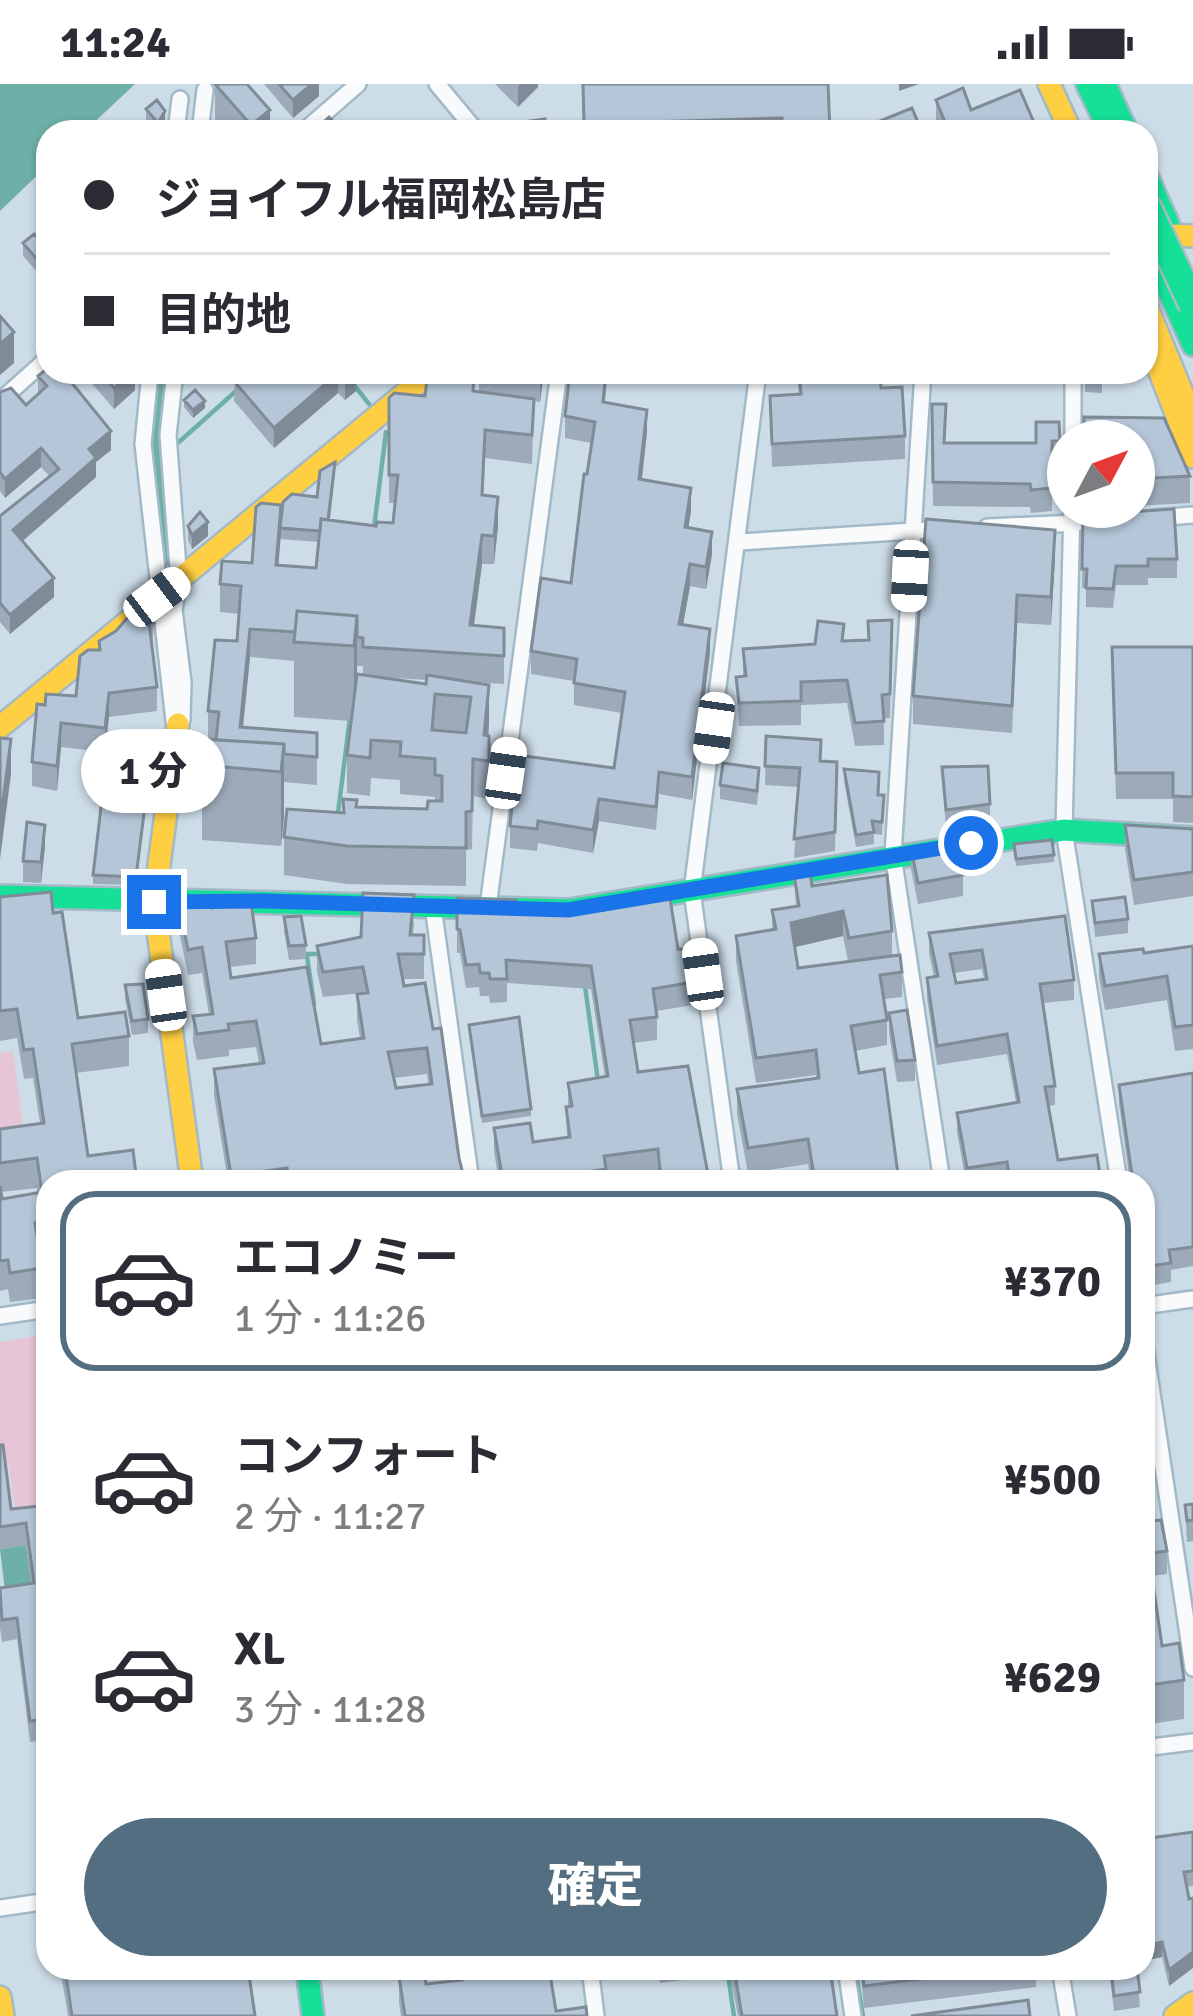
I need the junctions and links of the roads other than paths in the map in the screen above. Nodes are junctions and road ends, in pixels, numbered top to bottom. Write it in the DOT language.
graph roads {
  1 [pos="358,84"];
  2 [pos="437,84"];
  3 [pos="1043,84"];
  4 [pos="1074,84"];
  5 [pos="1087,84"];
  6 [pos="1106,84"];
  7 [pos="205,90"];
  8 [pos="180,99"];
  9 [pos="177,120"];
  10 [pos="201,120"];
  11 [pos="317,120"];
  12 [pos="467,120"];
  13 [pos="1061,120"];
  14 [pos="1090,120"];
  15 [pos="1104,120"];
  16 [pos="1122,120"];
  17 [pos="1158,231"];
  18 [pos="1165,237"];
  19 [pos="1193,281"];
  20 [pos="1193,305"];
  21 [pos="1158,318"];
  22 [pos="1158,333"];
  23 [pos="1193,345"];
  24 [pos="36,369"];
  25 [pos="1158,369"];
  26 [pos="149,384"];
  27 [pos="174,384"];
  28 [pos="416,384"];
  29 [pos="557,384"];
  30 [pos="757,384"];
  31 [pos="922,384"];
  32 [pos="1073,384"];
  33 [pos="1193,394"];
  34 [pos="0,401"];
  35 [pos="1193,419"];
  36 [pos="1073,420"];
  37 [pos="1193,458"];
  38 [pos="1193,515"];
  39 [pos="1047,517"];
  40 [pos="1155,518"];
  41 [pos="1072,528"];
  42 [pos="914,530"];
  43 [pos="739,542"];
  44 [pos="168,589"];
  45 [pos="178,724"];
  46 [pos="0,728"];
  47 [pos="1064,830"];
  48 [pos="1193,838"];
  49 [pos="893,855"];
  50 [pos="692,891"];
  51 [pos="0,896"];
  52 [pos="154,902"];
  53 [pos="433,906"];
  54 [pos="488,907"];
  55 [pos="190,1170"];
  56 [pos="468,1170"];
  57 [pos="730,1170"];
  58 [pos="940,1170"];
  59 [pos="1118,1170"];
  60 [pos="1193,1299"];
  61 [pos="1155,1304"];
  62 [pos="36,1311"];
  63 [pos="0,1316"];
  64 [pos="1155,1414"];
  65 [pos="1193,1669"];
  66 [pos="1193,1742"];
  67 [pos="1155,1747"];
  68 [pos="36,1903"];
  69 [pos="0,1908"];
  70 [pos="309,1980"];
  71 [pos="592,1980"];
  72 [pos="848,1980"];
  73 [pos="1062,1980"];
  74 [pos="0,1996"];
  75 [pos="1193,2003"];
  76 [pos="3,2016"];
  77 [pos="314,2016"];
  78 [pos="596,2016"];
  79 [pos="853,2016"];
  80 [pos="1068,2016"];
  81 [pos="1175,2016"];
  1 -- 11 [label="street"];
  2 -- 12 [label="street"];
  3 -- 13 [label="main road"];
  4 -- 14 [label="main road"];
  5 -- 15 [label="main road"];
  6 -- 16 [label="main road"];
  7 -- 10 [label="street"];
  8 -- 9 [label="street"];
  17 -- 20 [label="main road, bridge"];
  18 -- 19 [label="main road"];
  18 -- 23 [label="main road"];
  21 -- 33 [label="main road"];
  22 -- 35 [label="main road"];
  24 -- 34 [label="street"];
  25 -- 37 [label="main road"];
  26 -- 44 [label="street"];
  27 -- 44 [label="street"];
  28 -- 44 [label="main road"];
  29 -- 54 [label="street"];
  30 -- 43 [label="street"];
  31 -- 42 [label="street"];
  32 -- 36 [label="street"];
  38 -- 40 [label="street"];
  39 -- 42 [label="street"];
  41 -- 47 [label="street"];
  42 -- 43 [label="street"];
  42 -- 49 [label="street"];
  43 -- 50 [label="street"];
  44 -- 45 [label="street"];
  44 -- 45 [label="street"];
  44 -- 46 [label="main road"];
  45 -- 52 [label="main road"];
  47 -- 48 [label="main road"];
  47 -- 49 [label="main road"];
  47 -- 59 [label="street"];
  49 -- 50 [label="main road"];
  49 -- 58 [label="street"];
  50 -- 54 [label="main road"];
  50 -- 57 [label="street"];
  51 -- 52 [label="main road"];
  52 -- 53 [label="main road"];
  52 -- 55 [label="main road"];
  53 -- 54 [label="main road"];
  53 -- 56 [label="street"];
  60 -- 61 [label="street"];
  62 -- 63 [label="street"];
  64 -- 65 [label="street"];
  66 -- 67 [label="street"];
  68 -- 69 [label="street"];
  70 -- 77 [label="main road"];
  71 -- 78 [label="street"];
  72 -- 79 [label="street"];
  73 -- 80 [label="street"];
  74 -- 76 [label="main road"];
  75 -- 81 [label="main road"];
}
